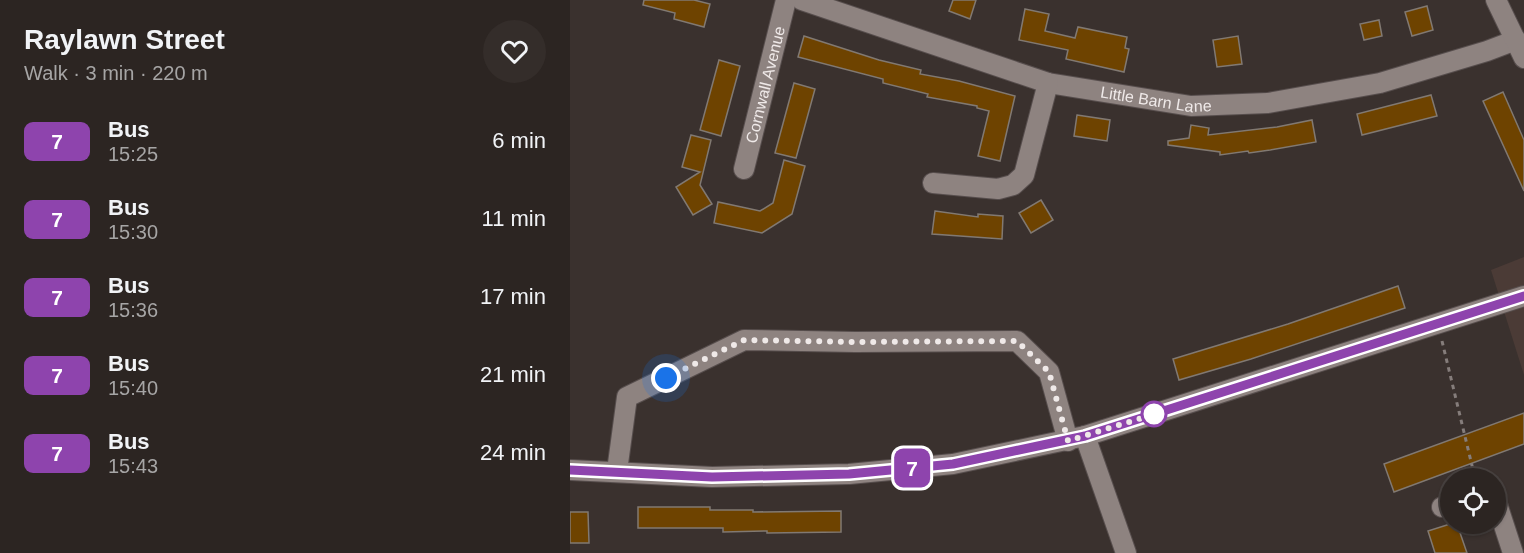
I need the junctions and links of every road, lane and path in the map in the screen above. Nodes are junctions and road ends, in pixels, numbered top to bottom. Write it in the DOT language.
graph roads {
  1 [pos="786,0"];
  2 [pos="802,0"];
  3 [pos="1496,0"];
  4 [pos="1520,49"];
  5 [pos="1048,83"];
  6 [pos="744,169"];
  7 [pos="933,183"];
  8 [pos="1524,296"];
  9 [pos="1438,325"];
  10 [pos="1076,438"];
  11 [pos="1473,468"];
  12 [pos="570,470"];
  13 [pos="617,471"];
  14 [pos="1506,530"];
  15 [pos="1126,553"];
  16 [pos="1514,553"];
  1 -- 6 [label="street, Cornwall Avenue"];
  2 -- 5 [label="street, Little Barn Lane"];
  3 -- 4 [label="street"];
  4 -- 5 [label="street, Little Barn Lane"];
  5 -- 7 [label="street"];
  8 -- 9 [label="street"];
  9 -- 10 [label="street"];
  9 -- 11 [label="path"];
  10 -- 13 [label="street"];
  10 -- 13 [label="street"];
  10 -- 15 [label="street"];
  12 -- 13 [label="street"];
  14 -- 16 [label="street"];
}
